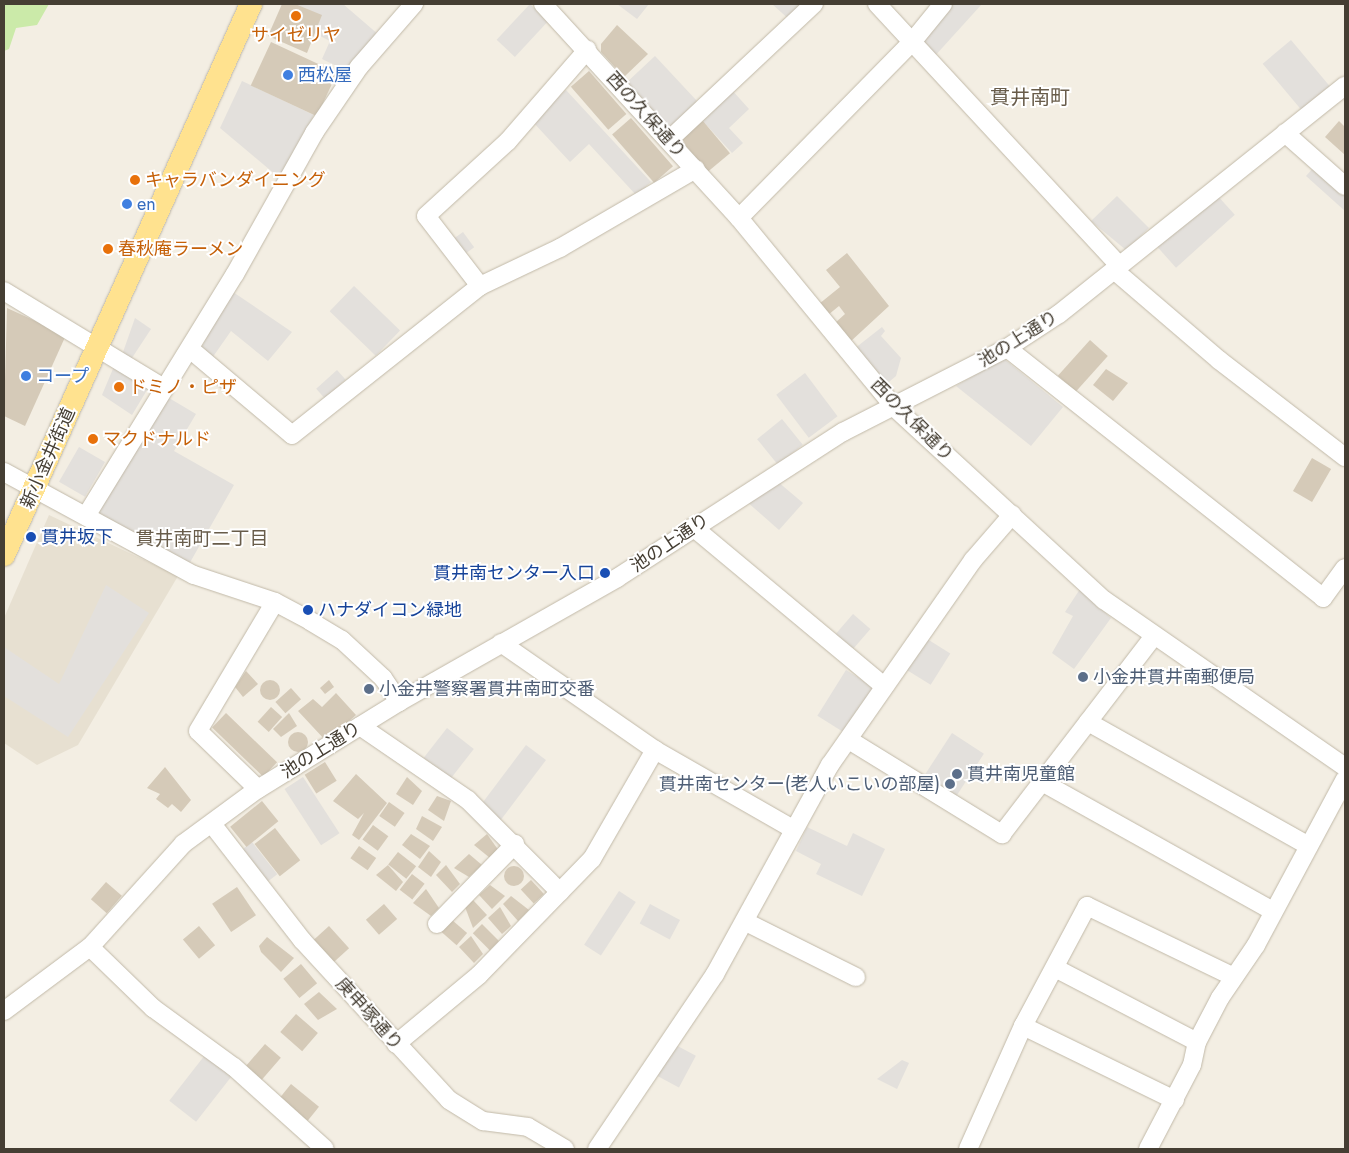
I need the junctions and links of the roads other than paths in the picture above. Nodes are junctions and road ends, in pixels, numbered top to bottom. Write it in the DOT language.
graph roads {
  1 [pos="251,4"];
  2 [pos="414,4"];
  3 [pos="543,4"];
  4 [pos="814,4"];
  5 [pos="877,4"];
  6 [pos="943,4"];
  7 [pos="912,42"];
  8 [pos="587,50"];
  9 [pos="1345,86"];
  10 [pos="1285,133"];
  11 [pos="669,140"];
  12 [pos="696,169"];
  13 [pos="1345,186"];
  14 [pos="739,218"];
  15 [pos="1117,268"];
  16 [pos="480,286"];
  17 [pos="4,291"];
  18 [pos="99,345"];
  19 [pos="1007,348"];
  20 [pos="190,349"];
  21 [pos="162,387"];
  22 [pos="895,408"];
  23 [pos="1345,456"];
  24 [pos="4,472"];
  25 [pos="34,488"];
  26 [pos="1012,515"];
  27 [pos="86,516"];
  28 [pos="694,527"];
  29 [pos="4,555"];
  30 [pos="1345,568"];
  31 [pos="275,602"];
  32 [pos="1153,637"];
  33 [pos="501,643"];
  34 [pos="884,686"];
  35 [pos="399,702"];
  36 [pos="1088,722"];
  37 [pos="360,726"];
  38 [pos="849,740"];
  39 [pos="655,750"];
  40 [pos="1345,767"];
  41 [pos="1345,779"];
  42 [pos="1042,782"];
  43 [pos="258,790"];
  44 [pos="212,824"];
  45 [pos="793,829"];
  46 [pos="515,844"];
  47 [pos="1309,846"];
  48 [pos="560,892"];
  49 [pos="1273,910"];
  50 [pos="746,922"];
  51 [pos="437,924"];
  52 [pos="90,947"];
  53 [pos="1055,968"];
  54 [pos="856,977"];
  55 [pos="1234,977"];
  56 [pos="4,1011"];
  57 [pos="1024,1026"];
  58 [pos="1197,1042"];
  59 [pos="396,1044"];
  60 [pos="1175,1100"];
  61 [pos="325,1149"];
  62 [pos="565,1149"];
  63 [pos="597,1149"];
  64 [pos="968,1149"];
  65 [pos="1148,1149"];
  1 -- 18 [label="main road, 新小金井街道"];
  2 -- 20 [label="street"];
  3 -- 8 [label="street, 西の久保通り"];
  4 -- 11 [label="street"];
  5 -- 7 [label="street"];
  6 -- 7 [label="street"];
  7 -- 14 [label="street"];
  7 -- 15 [label="street"];
  8 -- 11 [label="street, 西の久保通り"];
  8 -- 16 [label="street"];
  9 -- 10 [label="street, 池の上通り"];
  10 -- 13 [label="street"];
  10 -- 15 [label="street, 池の上通り"];
  11 -- 12 [label="street, 西の久保通り"];
  12 -- 14 [label="street, 西の久保通り"];
  12 -- 16 [label="street"];
  14 -- 22 [label="street, 西の久保通り"];
  15 -- 19 [label="street, 池の上通り"];
  15 -- 23 [label="street"];
  16 -- 20 [label="street"];
  17 -- 18 [label="street"];
  18 -- 21 [label="street"];
  18 -- 25 [label="main road, 新小金井街道"];
  19 -- 22 [label="street, 池の上通り"];
  19 -- 30 [label="street"];
  20 -- 21 [label="street"];
  21 -- 27 [label="street"];
  22 -- 26 [label="street, 西の久保通り"];
  22 -- 28 [label="street, 池の上通り"];
  24 -- 25 [label="street"];
  25 -- 27 [label="street"];
  25 -- 29 [label="main road, 新小金井街道"];
  26 -- 32 [label="street, 西の久保通り"];
  26 -- 34 [label="street"];
  27 -- 31 [label="street"];
  28 -- 33 [label="street, 池の上通り"];
  28 -- 34 [label="street"];
  31 -- 35 [label="street"];
  31 -- 43 [label="street"];
  32 -- 36 [label="street"];
  32 -- 40 [label="street, 西の久保通り"];
  33 -- 35 [label="street, 池の上通り"];
  33 -- 39 [label="street"];
  34 -- 38 [label="street"];
  35 -- 37 [label="street, 池の上通り"];
  36 -- 42 [label="street"];
  36 -- 47 [label="street"];
  37 -- 43 [label="street, 池の上通り"];
  37 -- 46 [label="street"];
  38 -- 42 [label="street"];
  38 -- 45 [label="street"];
  39 -- 45 [label="street"];
  39 -- 48 [label="street"];
  41 -- 47 [label="street"];
  42 -- 49 [label="street"];
  43 -- 44 [label="street, 池の上通り"];
  44 -- 52 [label="street, 池の上通り"];
  44 -- 59 [label="street, 庚申塚通り"];
  45 -- 50 [label="street"];
  46 -- 48 [label="street"];
  46 -- 51 [label="street"];
  47 -- 49 [label="street"];
  48 -- 59 [label="street"];
  49 -- 55 [label="street"];
  50 -- 54 [label="street"];
  50 -- 63 [label="street"];
  52 -- 56 [label="street, 池の上通り"];
  52 -- 61 [label="street"];
  53 -- 55 [label="street"];
  53 -- 57 [label="street"];
  53 -- 58 [label="street"];
  55 -- 58 [label="street"];
  57 -- 60 [label="street"];
  57 -- 64 [label="street"];
  58 -- 60 [label="street"];
  59 -- 62 [label="street, 庚申塚通り"];
  60 -- 65 [label="street"];
}
